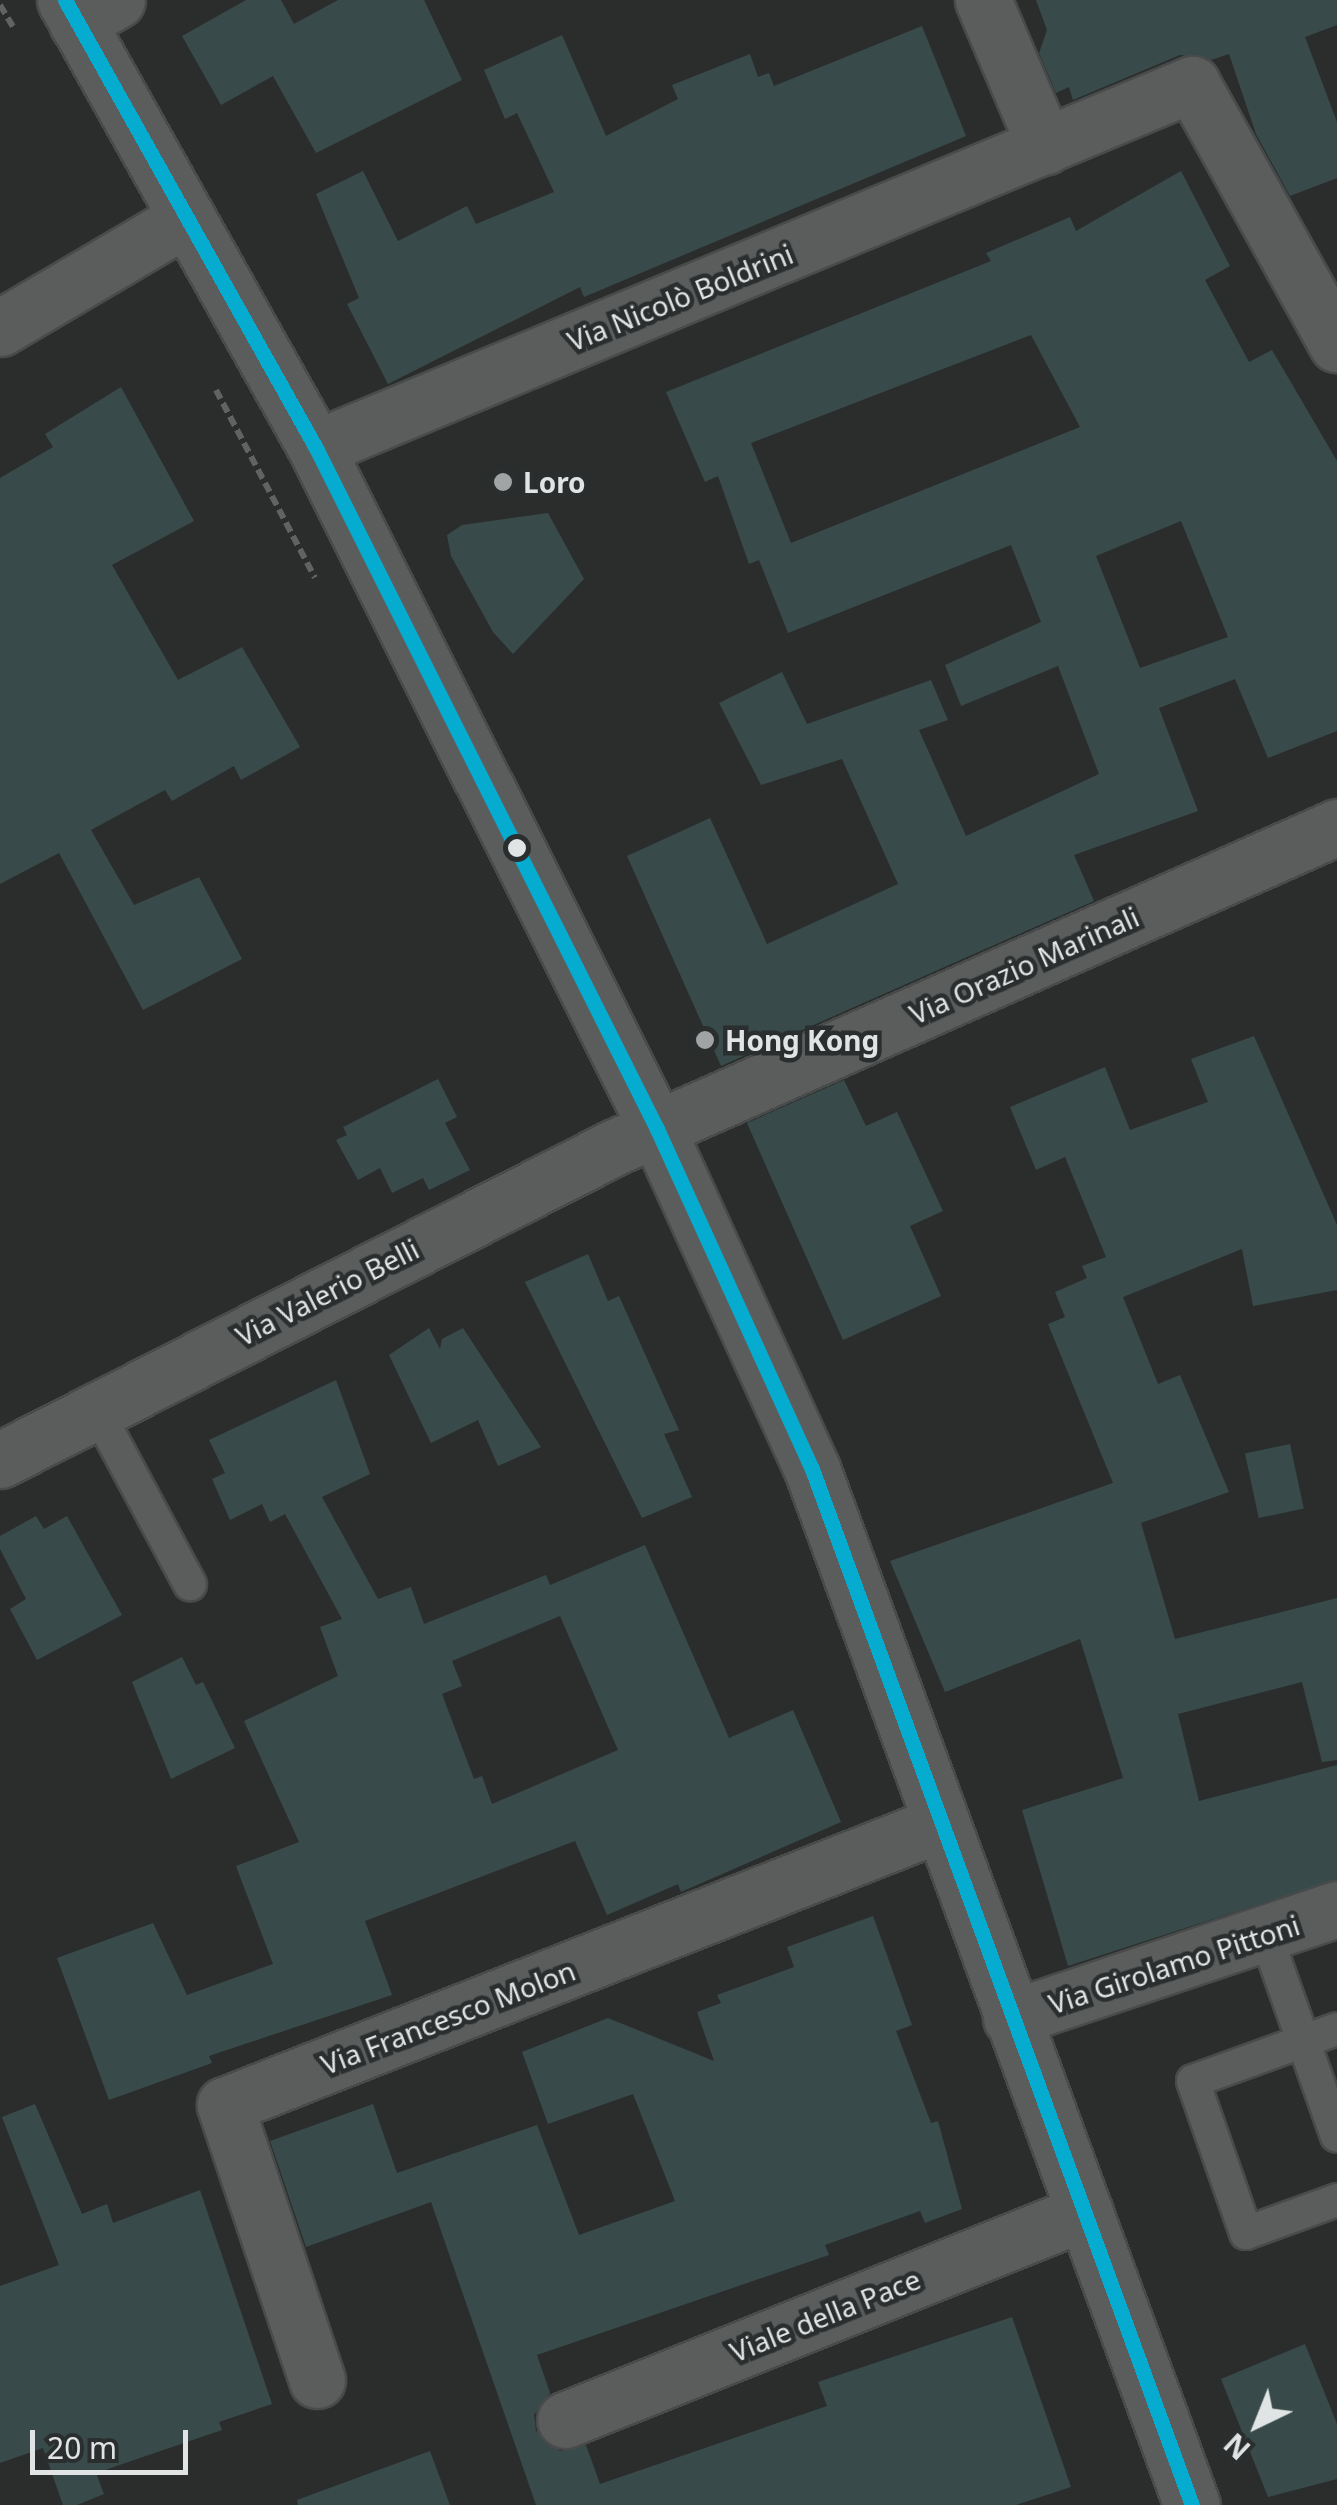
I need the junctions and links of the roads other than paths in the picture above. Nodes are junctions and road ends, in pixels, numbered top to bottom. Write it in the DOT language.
graph roads {
  1 [pos="983,0"];
  2 [pos="86,8"];
  3 [pos="1045,146"];
  4 [pos="187,218"];
  5 [pos="0,328"];
  6 [pos="1337,344"];
  7 [pos="316,448"];
  8 [pos="1337,826"];
  9 [pos="657,1130"];
  10 [pos="96,1408"];
  11 [pos="0,1460"];
  12 [pos="190,1584"];
  13 [pos="942,1823"];
  14 [pos="1337,1909"];
  15 [pos="1265,1933"];
  16 [pos="1011,2018"];
  17 [pos="1337,2029"];
  18 [pos="1304,2040"];
  19 [pos="1337,2136"];
  20 [pos="1337,2200"];
  21 [pos="1085,2212"];
  22 [pos="318,2380"];
  23 [pos="565,2420"];
  24 [pos="1192,2505"];
  1 -- 3 [label="street"];
  2 -- 4 [label="street"];
  3 -- 6 [label="street, Via Nicolò Boldrini"];
  3 -- 7 [label="street, Via Nicolò Boldrini"];
  4 -- 5 [label="street"];
  4 -- 7 [label="street"];
  7 -- 9 [label="street"];
  8 -- 9 [label="street, Via Orazio Marinali"];
  9 -- 10 [label="street, Via Valerio Belli"];
  9 -- 13 [label="street"];
  10 -- 11 [label="street, Via Valerio Belli"];
  10 -- 12 [label="lane"];
  13 -- 16 [label="street"];
  13 -- 22 [label="street, Via Francesco Molon"];
  14 -- 15 [label="street, Via Girolamo Pittoni"];
  15 -- 16 [label="street, Via Girolamo Pittoni"];
  15 -- 18 [label="lane"];
  16 -- 21 [label="street"];
  17 -- 18 [label="lane"];
  18 -- 19 [label="lane"];
  18 -- 20 [label="lane"];
  21 -- 23 [label="street, Viale della Pace"];
  21 -- 24 [label="street"];
}
